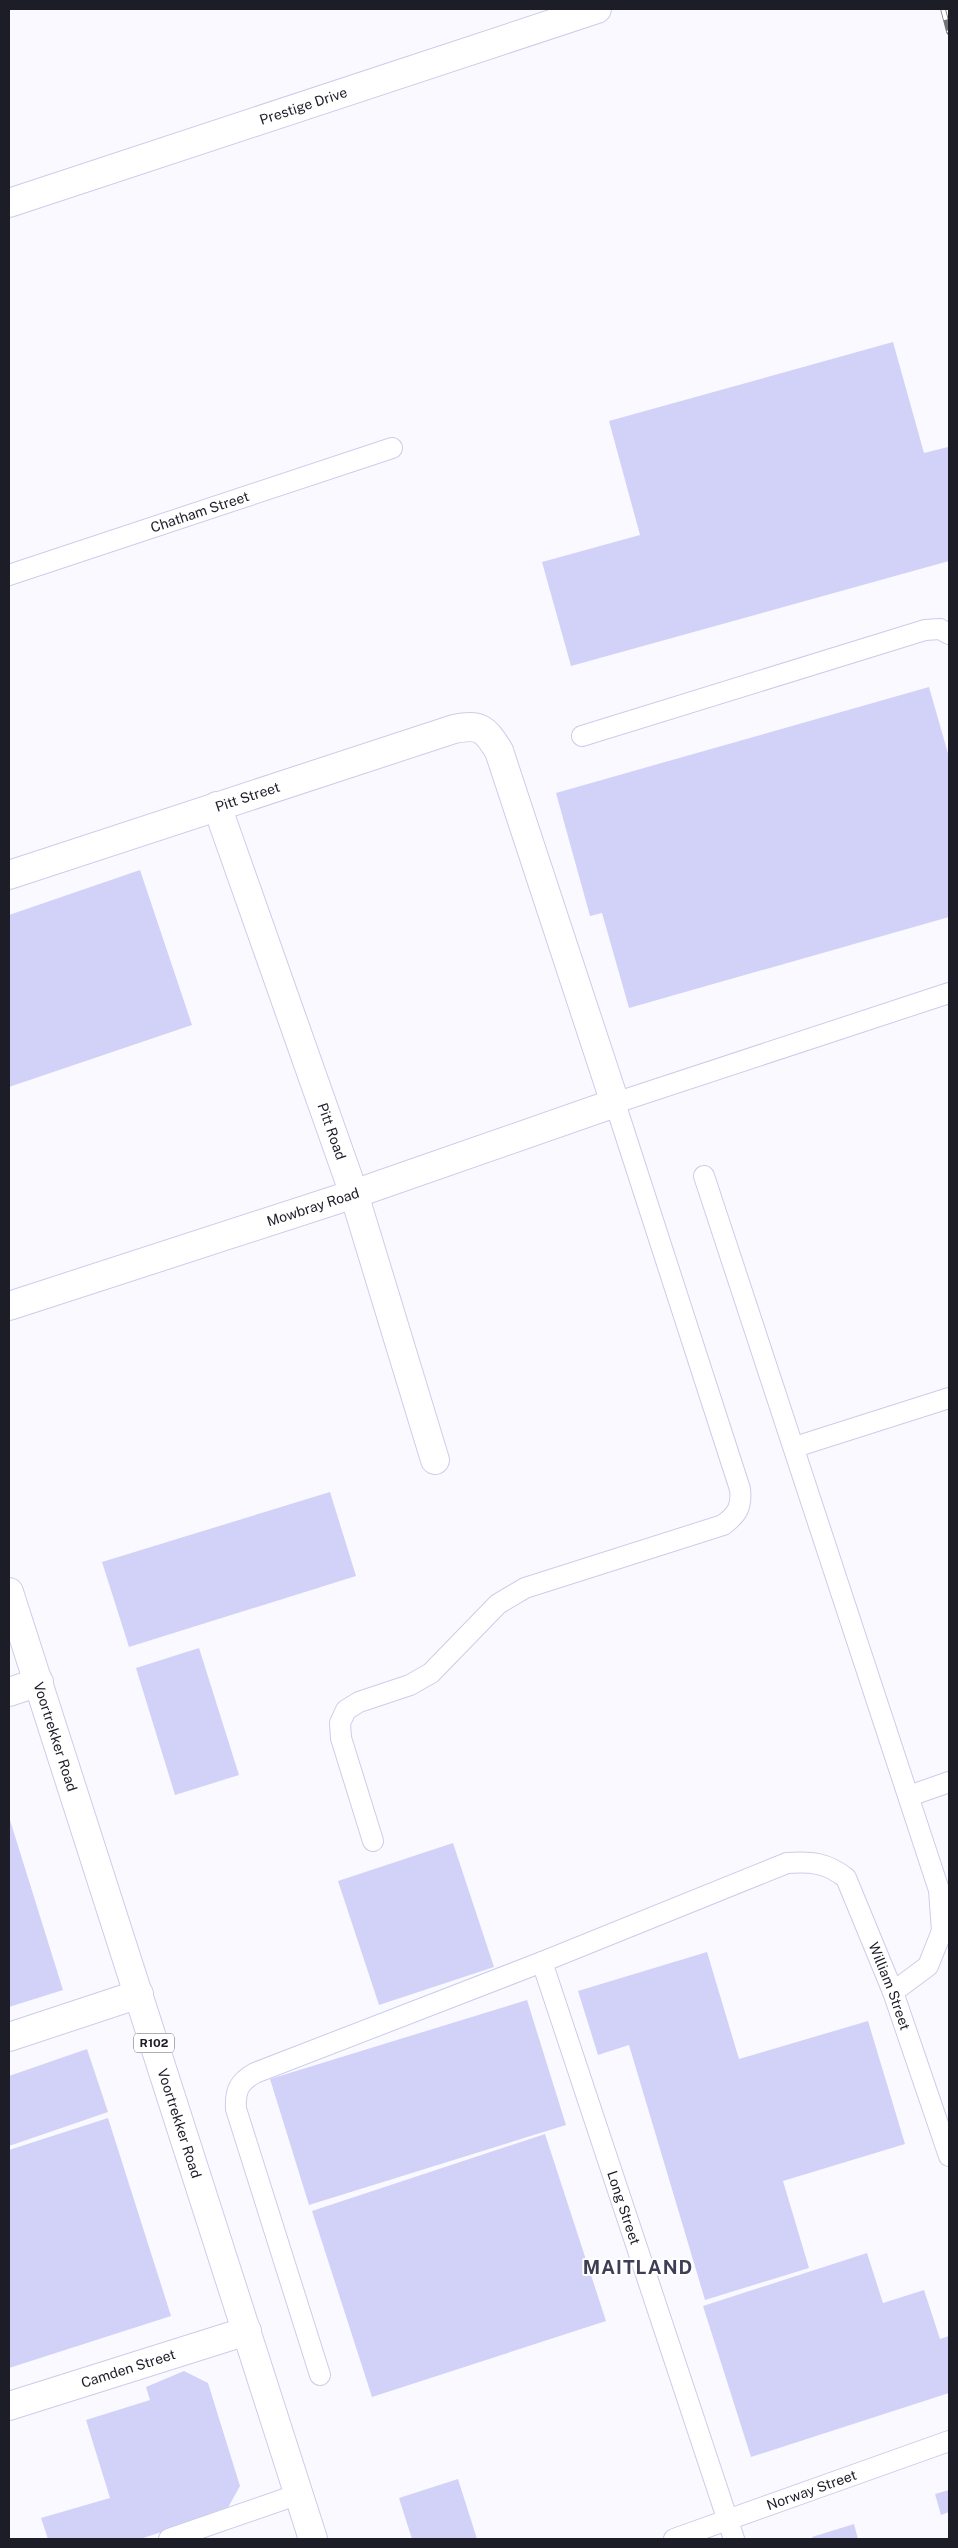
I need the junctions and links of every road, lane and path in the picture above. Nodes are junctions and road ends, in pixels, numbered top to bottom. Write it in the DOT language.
graph roads {
  1 [pos="597,9"];
  2 [pos="9,203"];
  3 [pos="392,448"];
  4 [pos="9,575"];
  5 [pos="949,634"];
  6 [pos="582,736"];
  7 [pos="217,806"];
  8 [pos="9,875"];
  9 [pos="949,993"];
  10 [pos="615,1103"];
  11 [pos="704,1176"];
  12 [pos="354,1194"];
  13 [pos="9,1306"];
  14 [pos="949,1398"];
  15 [pos="795,1447"];
  16 [pos="435,1460"];
  17 [pos="9,1592"];
  18 [pos="39,1682"];
  19 [pos="9,1692"];
  20 [pos="949,1782"];
  21 [pos="909,1796"];
  22 [pos="373,1841"];
  23 [pos="542,1962"];
  24 [pos="893,1992"];
  25 [pos="139,1994"];
  26 [pos="9,2037"];
  27 [pos="949,2156"];
  28 [pos="247,2331"];
  29 [pos="320,2375"];
  30 [pos="9,2406"];
  31 [pos="949,2441"];
  32 [pos="299,2494"];
  33 [pos="731,2530"];
  34 [pos="169,2539"];
  35 [pos="313,2539"];
  36 [pos="674,2539"];
  1 -- 2 [label="street, Prestige Drive"];
  3 -- 4 [label="lane, Chatham Street"];
  5 -- 6 [label="lane"];
  7 -- 8 [label="street, Pitt Street"];
  7 -- 10 [label="street, Pitt Street"];
  7 -- 12 [label="street, Pitt Road"];
  9 -- 10 [label="lane"];
  10 -- 12 [label="street, Mowbray Road"];
  10 -- 22 [label="lane"];
  11 -- 15 [label="lane"];
  12 -- 13 [label="street, Mowbray Road"];
  12 -- 16 [label="street, Pitt Road"];
  14 -- 15 [label="lane"];
  15 -- 21 [label="lane"];
  17 -- 18 [label="street, Voortrekker Road / R102"];
  18 -- 19 [label="street"];
  18 -- 25 [label="street, Voortrekker Road / R102"];
  20 -- 21 [label="lane"];
  21 -- 24 [label="lane"];
  23 -- 24 [label="lane, William Street"];
  23 -- 29 [label="lane, William Street"];
  23 -- 33 [label="lane, Long Street"];
  24 -- 27 [label="lane, William Street"];
  25 -- 26 [label="street"];
  25 -- 28 [label="street, Voortrekker Road / R102"];
  28 -- 30 [label="street, Camden Street"];
  28 -- 32 [label="street, Voortrekker Road / R102"];
  31 -- 33 [label="lane, Norway Street"];
  32 -- 34 [label="lane"];
  32 -- 35 [label="street, Voortrekker Road / R102"];
  33 -- 36 [label="lane, Norway Street"];
}
